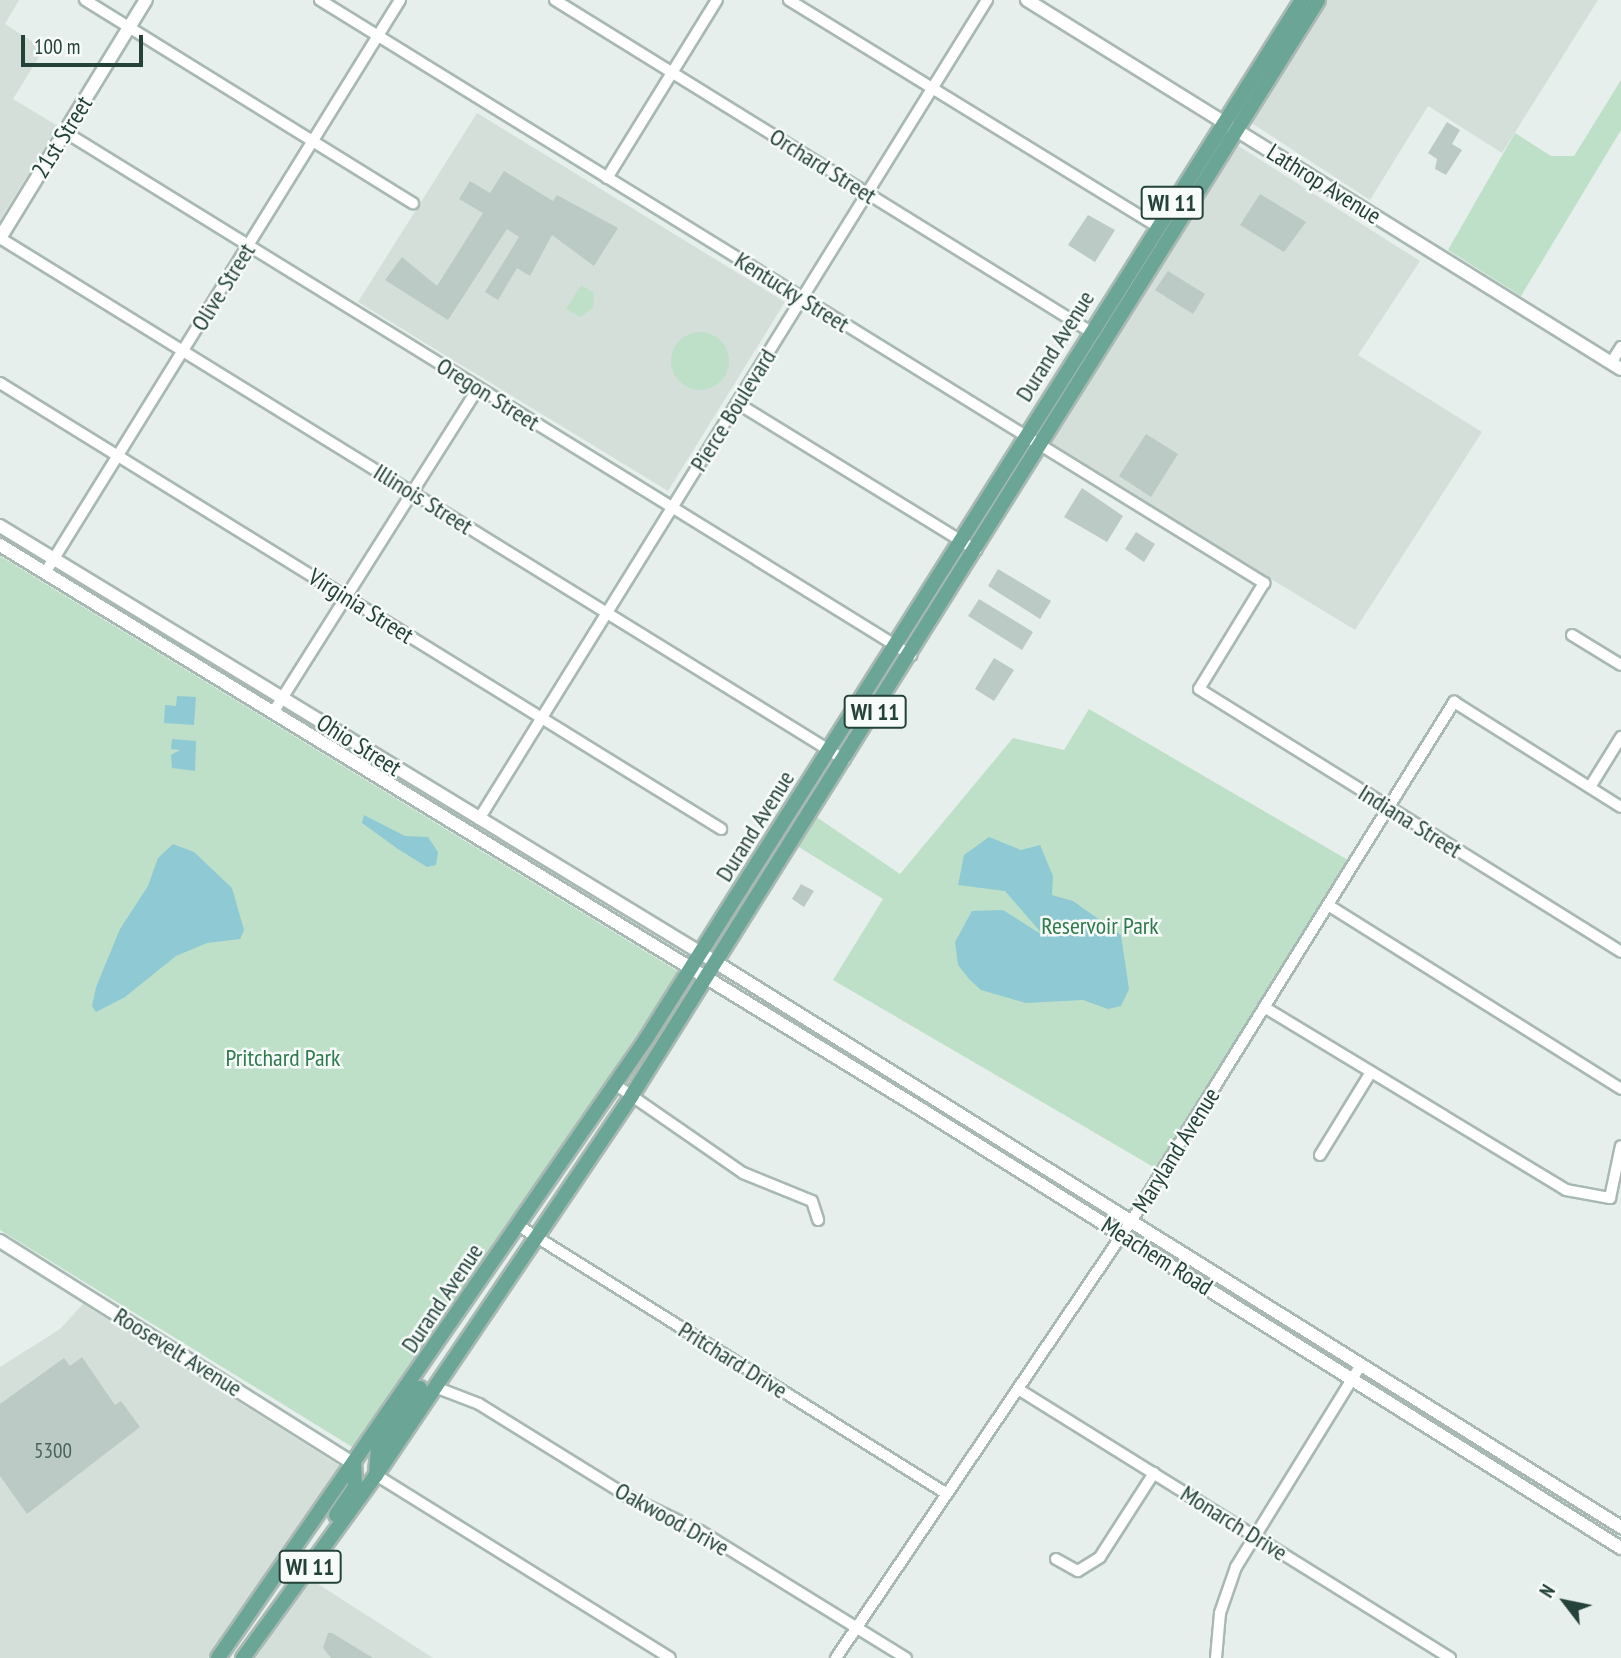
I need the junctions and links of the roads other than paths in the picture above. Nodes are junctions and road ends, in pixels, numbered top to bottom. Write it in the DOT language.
graph roads {
  1 [pos="85,0"];
  2 [pos="146,0"];
  3 [pos="320,0"];
  4 [pos="400,0"];
  5 [pos="555,0"];
  6 [pos="717,0"];
  7 [pos="789,0"];
  8 [pos="987,0"];
  9 [pos="1027,0"];
  10 [pos="1302,0"];
  11 [pos="1318,0"];
  12 [pos="129,27"];
  13 [pos="378,36"];
  14 [pos="672,73"];
  15 [pos="932,89"];
  16 [pos="1231,126"];
  17 [pos="65,132"];
  18 [pos="313,141"];
  19 [pos="607,178"];
  20 [pos="867,194"];
  21 [pos="413,203"];
  22 [pos="1156,226"];
  23 [pos="0,238"];
  24 [pos="248,246"];
  25 [pos="1158,255"];
  26 [pos="802,298"];
  27 [pos="1091,332"];
  28 [pos="1621,347"];
  29 [pos="184,351"];
  30 [pos="1616,366"];
  31 [pos="0,383"];
  32 [pos="478,388"];
  33 [pos="737,403"];
  34 [pos="1026,437"];
  35 [pos="1040,445"];
  36 [pos="119,456"];
  37 [pos="412,493"];
  38 [pos="672,508"];
  39 [pos="0,526"];
  40 [pos="961,541"];
  41 [pos="0,545"];
  42 [pos="976,550"];
  43 [pos="54,560"];
  44 [pos="46,573"];
  45 [pos="348,598"];
  46 [pos="607,613"];
  47 [pos="1572,635"];
  48 [pos="895,646"];
  49 [pos="911,655"];
  50 [pos="1621,665"];
  51 [pos="1199,689"];
  52 [pos="283,698"];
  53 [pos="274,711"];
  54 [pos="542,718"];
  55 [pos="1621,737"];
  56 [pos="830,751"];
  57 [pos="845,760"];
  58 [pos="1590,787"];
  59 [pos="1621,807"];
  60 [pos="1389,808"];
  61 [pos="480,819"];
  62 [pos="721,829"];
  63 [pos="1328,905"];
  64 [pos="1621,952"];
  65 [pos="701,954"];
  66 [pos="717,963"];
  67 [pos="691,969"];
  68 [pos="707,979"];
  69 [pos="1265,1007"];
  70 [pos="833,1036"];
  71 [pos="825,1050"];
  72 [pos="1371,1072"];
  73 [pos="616,1085"];
  74 [pos="1621,1089"];
  75 [pos="632,1095"];
  76 [pos="932,1097"];
  77 [pos="924,1111"];
  78 [pos="1621,1146"];
  79 [pos="1320,1155"];
  80 [pos="1039,1165"];
  81 [pos="1031,1178"];
  82 [pos="818,1220"];
  83 [pos="1130,1223"];
  84 [pos="519,1226"];
  85 [pos="1122,1235"];
  86 [pos="537,1238"];
  87 [pos="0,1241"];
  88 [pos="1251,1298"];
  89 [pos="1244,1310"];
  90 [pos="1361,1365"];
  91 [pos="423,1367"];
  92 [pos="1353,1378"];
  93 [pos="435,1387"];
  94 [pos="1018,1389"];
  95 [pos="1455,1424"];
  96 [pos="1447,1437"];
  97 [pos="354,1464"];
  98 [pos="1154,1473"];
  99 [pos="376,1475"];
  100 [pos="1557,1487"];
  101 [pos="947,1494"];
  102 [pos="1548,1501"];
  103 [pos="1621,1527"];
  104 [pos="1254,1536"];
  105 [pos="1621,1548"];
  106 [pos="1056,1559"];
  107 [pos="314,1560"];
  108 [pos="856,1628"];
  109 [pos="218,1658"];
  110 [pos="243,1658"];
  111 [pos="670,1658"];
  112 [pos="836,1658"];
  113 [pos="906,1658"];
  114 [pos="1216,1658"];
  115 [pos="1450,1658"];
  1 -- 12 [label="street"];
  2 -- 12 [label="street, 21st Street"];
  3 -- 13 [label="street, Kentucky Street"];
  4 -- 13 [label="street, Olive Street"];
  5 -- 14 [label="street, Orchard Street"];
  6 -- 14 [label="street"];
  7 -- 15 [label="street"];
  8 -- 15 [label="street, Pierce Boulevard"];
  9 -- 16 [label="street, Lathrop Avenue"];
  10 -- 16 [label="main road, Durand Avenue / WI 11"];
  11 -- 16 [label="main road, Durand Avenue / WI 11"];
  12 -- 17 [label="street, 21st Street"];
  12 -- 18 [label="street"];
  13 -- 18 [label="street, Olive Street"];
  13 -- 19 [label="street, Kentucky Street"];
  14 -- 19 [label="street"];
  14 -- 20 [label="street, Orchard Street"];
  15 -- 20 [label="street, Pierce Boulevard"];
  15 -- 22 [label="street"];
  16 -- 22 [label="main road, Durand Avenue / WI 11"];
  16 -- 25 [label="main road, Durand Avenue / WI 11"];
  16 -- 30 [label="street, Lathrop Avenue"];
  17 -- 23 [label="street, 21st Street"];
  17 -- 24 [label="street, Oregon Street"];
  18 -- 21 [label="street"];
  18 -- 24 [label="street, Olive Street"];
  19 -- 26 [label="street, Kentucky Street"];
  20 -- 26 [label="street, Pierce Boulevard"];
  20 -- 27 [label="street, Orchard Street"];
  22 -- 25 [label="main road"];
  22 -- 27 [label="main road, Durand Avenue / WI 11"];
  23 -- 29 [label="street, Illinois Street"];
  24 -- 29 [label="street, Olive Street"];
  24 -- 32 [label="street, Oregon Street"];
  25 -- 35 [label="main road, Durand Avenue / WI 11"];
  26 -- 33 [label="street, Pierce Boulevard"];
  26 -- 34 [label="street, Kentucky Street"];
  27 -- 34 [label="main road, Durand Avenue / WI 11"];
  28 -- 30 [label="street"];
  29 -- 36 [label="street, Olive Street"];
  29 -- 37 [label="street, Illinois Street"];
  31 -- 36 [label="street, Virginia Street"];
  32 -- 37 [label="street"];
  32 -- 38 [label="street, Oregon Street"];
  33 -- 38 [label="street, Pierce Boulevard"];
  33 -- 40 [label="street"];
  34 -- 35 [label="street, Kentucky Street"];
  34 -- 40 [label="main road, Durand Avenue / WI 11"];
  35 -- 42 [label="main road, Durand Avenue / WI 11"];
  35 -- 51 [label="street, Kentucky Street"];
  36 -- 43 [label="street, Olive Street"];
  36 -- 45 [label="street, Virginia Street"];
  37 -- 45 [label="street"];
  37 -- 46 [label="street, Illinois Street"];
  38 -- 46 [label="street, Pierce Boulevard"];
  38 -- 48 [label="street, Oregon Street"];
  39 -- 43 [label="street, Ohio Street"];
  40 -- 42 [label="street"];
  40 -- 48 [label="main road, Durand Avenue / WI 11"];
  41 -- 44 [label="street, Ohio Street"];
  42 -- 49 [label="main road, Durand Avenue / WI 11"];
  43 -- 44 [label="street, Olive Street"];
  43 -- 52 [label="street, Ohio Street"];
  44 -- 53 [label="street, Ohio Street"];
  45 -- 52 [label="street"];
  45 -- 54 [label="street, Virginia Street"];
  46 -- 54 [label="street, Pierce Boulevard"];
  46 -- 56 [label="street, Illinois Street"];
  47 -- 50 [label="street"];
  48 -- 49 [label="street, Oregon Street"];
  48 -- 56 [label="main road, Durand Avenue / WI 11"];
  49 -- 57 [label="main road, Durand Avenue / WI 11"];
  51 -- 60 [label="street, Indiana Street"];
  52 -- 53 [label="street"];
  52 -- 61 [label="street, Ohio Street"];
  53 -- 67 [label="street, Ohio Street"];
  54 -- 61 [label="street, Pierce Boulevard"];
  54 -- 62 [label="street, Virginia Street"];
  55 -- 58 [label="street"];
  56 -- 57 [label="street, Illinois Street"];
  56 -- 65 [label="main road, Durand Avenue / WI 11"];
  57 -- 66 [label="main road, Durand Avenue / WI 11"];
  58 -- 59 [label="street"];
  58 -- 60 [label="street, Maryland Avenue"];
  60 -- 63 [label="street, Maryland Avenue"];
  60 -- 64 [label="street, Indiana Street"];
  61 -- 65 [label="street, Ohio Street"];
  63 -- 69 [label="street, Maryland Avenue"];
  63 -- 74 [label="street"];
  65 -- 66 [label="street, Ohio Street"];
  65 -- 67 [label="main road, Durand Avenue / WI 11"];
  66 -- 68 [label="main road, Durand Avenue / WI 11"];
  66 -- 70 [label="street, Meachem Road"];
  67 -- 68 [label="street, Meachem Road"];
  67 -- 73 [label="main road, Durand Avenue / WI 11"];
  68 -- 71 [label="street, Meachem Road"];
  68 -- 75 [label="main road, Durand Avenue / WI 11"];
  69 -- 72 [label="street"];
  69 -- 83 [label="street, Maryland Avenue"];
  70 -- 71 [label="street"];
  70 -- 76 [label="street, Meachem Road"];
  71 -- 77 [label="street, Meachem Road"];
  72 -- 78 [label="street"];
  72 -- 79 [label="street"];
  73 -- 75 [label="street"];
  73 -- 84 [label="main road, Durand Avenue / WI 11"];
  75 -- 82 [label="street"];
  75 -- 86 [label="main road, Durand Avenue / WI 11"];
  76 -- 77 [label="street"];
  76 -- 80 [label="street, Meachem Road"];
  77 -- 81 [label="street, Meachem Road"];
  80 -- 81 [label="street"];
  80 -- 83 [label="street, Meachem Road"];
  81 -- 85 [label="street, Meachem Road"];
  83 -- 85 [label="street, Maryland Avenue"];
  83 -- 88 [label="street, Meachem Road"];
  84 -- 86 [label="street, Pritchard Drive"];
  84 -- 91 [label="main road, Durand Avenue / WI 11"];
  85 -- 89 [label="street, Meachem Road"];
  85 -- 94 [label="street, Maryland Avenue"];
  86 -- 93 [label="main road, Durand Avenue / WI 11"];
  86 -- 101 [label="street, Pritchard Drive"];
  87 -- 97 [label="street, Roosevelt Avenue"];
  88 -- 89 [label="street"];
  88 -- 90 [label="street, Meachem Road"];
  89 -- 92 [label="street, Meachem Road"];
  90 -- 92 [label="street"];
  90 -- 95 [label="street, Meachem Road"];
  91 -- 97 [label="main road, Durand Avenue / WI 11"];
  91 -- 99 [label="main road"];
  92 -- 96 [label="street, Meachem Road"];
  92 -- 104 [label="street"];
  93 -- 99 [label="main road, Durand Avenue / WI 11"];
  93 -- 108 [label="street, Oakwood Drive"];
  94 -- 98 [label="street, Monarch Drive"];
  94 -- 101 [label="street, Maryland Avenue"];
  95 -- 96 [label="street"];
  95 -- 100 [label="street, Meachem Road"];
  96 -- 102 [label="street, Meachem Road"];
  97 -- 107 [label="main road"];
  97 -- 109 [label="main road, Durand Avenue / WI 11"];
  98 -- 104 [label="street, Monarch Drive"];
  98 -- 106 [label="street"];
  99 -- 107 [label="main road, Durand Avenue / WI 11"];
  99 -- 111 [label="street"];
  100 -- 102 [label="street"];
  100 -- 103 [label="street, Meachem Road"];
  101 -- 108 [label="street, Maryland Avenue"];
  102 -- 105 [label="street, Meachem Road"];
  104 -- 114 [label="street"];
  104 -- 115 [label="street, Monarch Drive"];
  107 -- 110 [label="main road, Durand Avenue / WI 11"];
  108 -- 112 [label="street, Maryland Avenue"];
  108 -- 113 [label="street, Oakwood Drive"];
}
